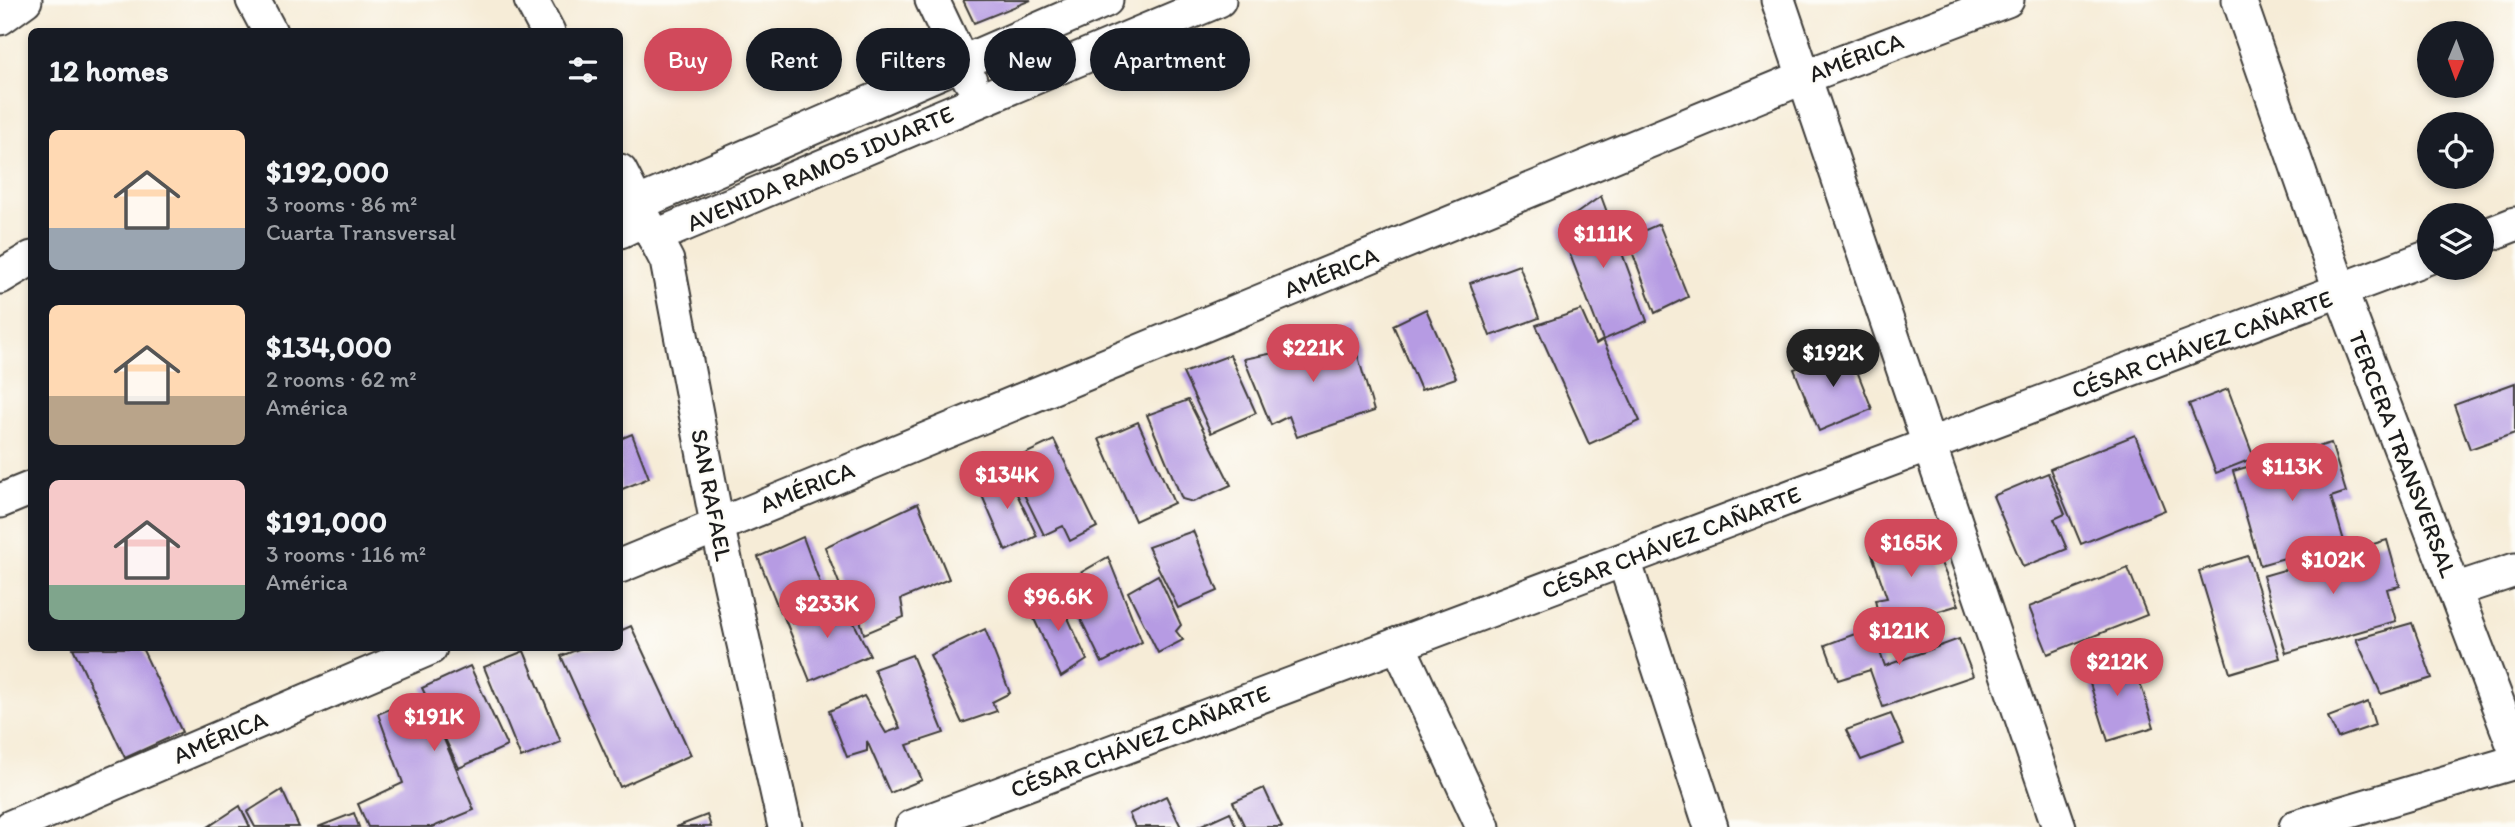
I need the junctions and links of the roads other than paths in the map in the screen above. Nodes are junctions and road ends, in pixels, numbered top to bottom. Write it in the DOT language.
graph roads {
  1 [pos="25,0"];
  2 [pos="253,0"];
  3 [pos="531,0"];
  4 [pos="932,0"];
  5 [pos="1106,0"];
  6 [pos="1219,0"];
  7 [pos="1778,0"];
  8 [pos="2007,0"];
  9 [pos="2239,0"];
  10 [pos="0,19"];
  11 [pos="268,28"];
  12 [pos="546,28"];
  13 [pos="945,28"];
  14 [pos="970,57"];
  15 [pos="1804,77"];
  16 [pos="970,79"];
  17 [pos="901,91"];
  18 [pos="980,100"];
  19 [pos="623,179"];
  20 [pos="639,223"];
  21 [pos="2515,224"];
  22 [pos="2494,232"];
  23 [pos="28,260"];
  24 [pos="2417,262"];
  25 [pos="0,277"];
  26 [pos="2342,292"];
  27 [pos="1930,445"];
  28 [pos="28,490"];
  29 [pos="0,501"];
  30 [pos="717,524"];
  31 [pos="1624,560"];
  32 [pos="623,565"];
  33 [pos="2515,570"];
  34 [pos="2455,590"];
  35 [pos="1398,644"];
  36 [pos="423,651"];
  37 [pos="2515,749"];
  38 [pos="2515,762"];
  39 [pos="11,827"];
  40 [pos="785,827"];
  41 [pos="912,827"];
  42 [pos="1483,827"];
  43 [pos="1711,827"];
  44 [pos="2059,827"];
  45 [pos="2296,827"];
  1 -- 10 [label="street"];
  2 -- 11 [label="street"];
  3 -- 12 [label="street"];
  4 -- 13 [label="street"];
  5 -- 14 [label="street, AVENIDA RAMOS IDUARTE"];
  6 -- 18 [label="street, AVENIDA RAMOS IDUARTE"];
  7 -- 15 [label="street"];
  8 -- 15 [label="street, AMÉRICA"];
  9 -- 26 [label="street, TERCERA TRANSVERSAL"];
  15 -- 27 [label="street"];
  15 -- 30 [label="street, AMÉRICA"];
  16 -- 18 [label="street"];
  17 -- 20 [label="street, AVENIDA RAMOS IDUARTE"];
  18 -- 20 [label="street, AVENIDA RAMOS IDUARTE"];
  19 -- 20 [label="street, SAN RAFAEL"];
  20 -- 30 [label="street, SAN RAFAEL"];
  21 -- 22 [label="street"];
  23 -- 25 [label="street"];
  24 -- 26 [label="street, CÉSAR CHÁVEZ CAÑARTE"];
  26 -- 27 [label="street, CÉSAR CHÁVEZ CAÑARTE"];
  26 -- 34 [label="street, TERCERA TRANSVERSAL"];
  27 -- 31 [label="street, CÉSAR CHÁVEZ CAÑARTE"];
  27 -- 44 [label="street"];
  28 -- 29 [label="street"];
  30 -- 32 [label="street, AMÉRICA"];
  30 -- 40 [label="street, SAN RAFAEL"];
  31 -- 35 [label="street, CÉSAR CHÁVEZ CAÑARTE"];
  31 -- 43 [label="street"];
  33 -- 34 [label="street"];
  34 -- 37 [label="street, TERCERA TRANSVERSAL"];
  35 -- 41 [label="street, CÉSAR CHÁVEZ CAÑARTE"];
  35 -- 42 [label="street"];
  36 -- 39 [label="street, AMÉRICA"];
  38 -- 45 [label="street"];
}
